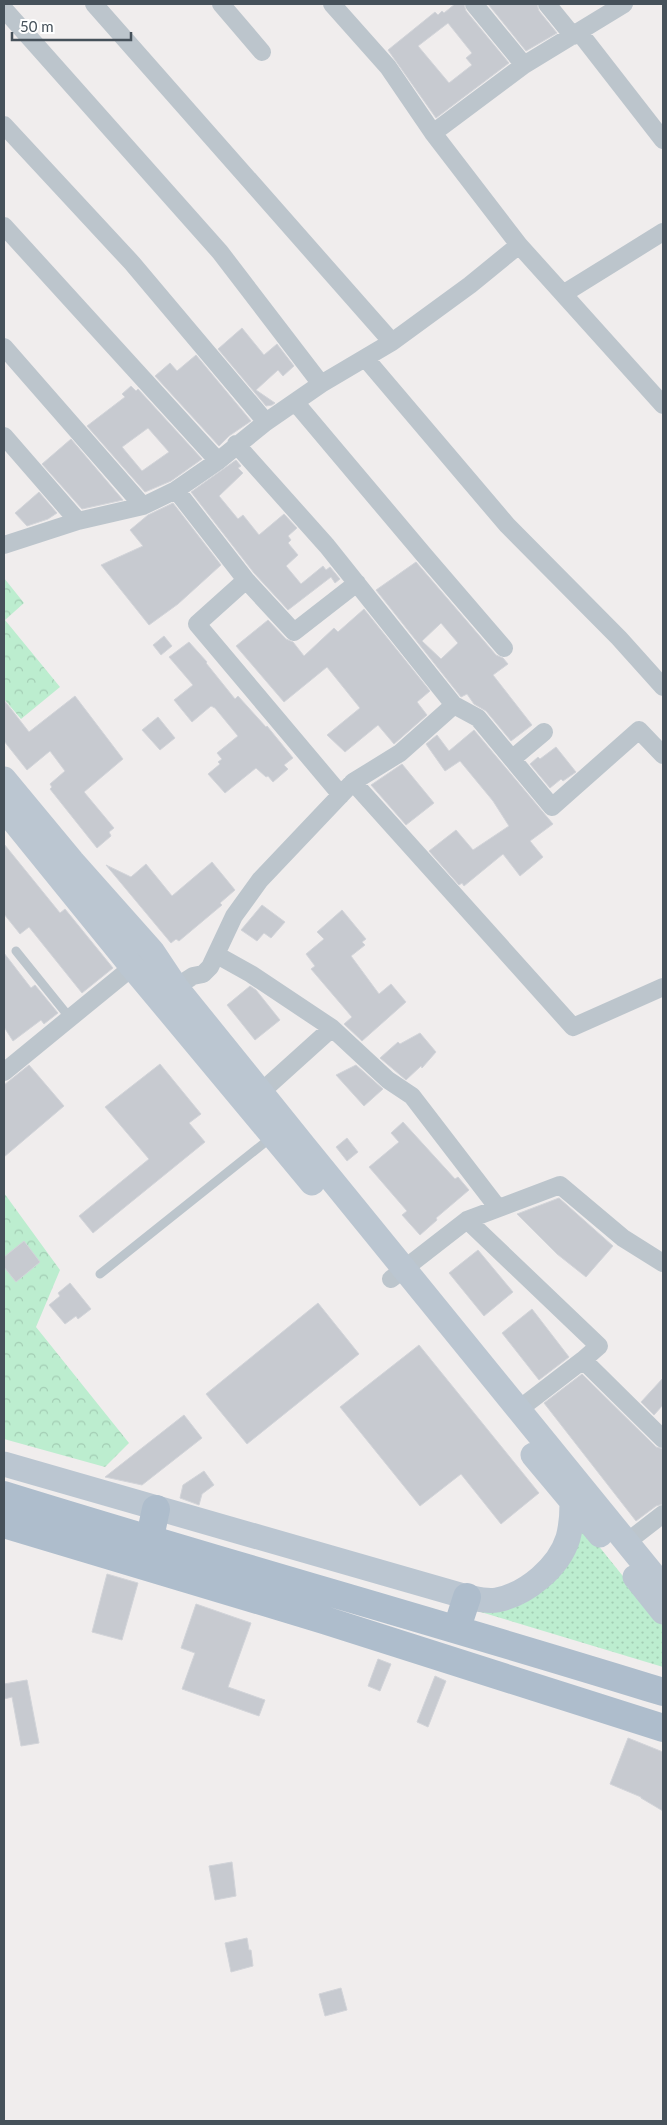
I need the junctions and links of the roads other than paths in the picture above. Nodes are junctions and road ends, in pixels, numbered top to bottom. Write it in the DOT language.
graph roads {
  1 [pos="94,4"];
  2 [pos="221,4"];
  3 [pos="332,4"];
  4 [pos="474,4"];
  5 [pos="547,4"];
  6 [pos="624,4"];
  7 [pos="4,9"];
  8 [pos="576,34"];
  9 [pos="262,52"];
  10 [pos="524,65"];
  11 [pos="4,125"];
  12 [pos="433,133"];
  13 [pos="663,140"];
  14 [pos="4,226"];
  15 [pos="663,232"];
  16 [pos="519,244"];
  17 [pos="563,294"];
  18 [pos="392,342"];
  19 [pos="4,347"];
  20 [pos="366,359"];
  21 [pos="321,384"];
  22 [pos="295,402"];
  23 [pos="663,405"];
  24 [pos="266,422"];
  25 [pos="4,436"];
  26 [pos="236,444"];
  27 [pos="218,461"];
  28 [pos="176,490"];
  29 [pos="143,506"];
  30 [pos="78,521"];
  31 [pos="4,545"];
  32 [pos="246,580"];
  33 [pos="357,584"];
  34 [pos="504,648"];
  35 [pos="663,687"];
  36 [pos="454,705"];
  37 [pos="544,732"];
  38 [pos="663,755"];
  39 [pos="512,759"];
  40 [pos="4,779"];
  41 [pos="347,788"];
  42 [pos="4,808"];
  43 [pos="152,951"];
  44 [pos="16,952"];
  45 [pos="217,955"];
  46 [pos="132,968"];
  47 [pos="176,987"];
  48 [pos="663,987"];
  49 [pos="70,1018"];
  50 [pos="332,1028"];
  51 [pos="5,1069"];
  52 [pos="261,1092"];
  53 [pos="273,1136"];
  54 [pos="498,1208"];
  55 [pos="467,1220"];
  56 [pos="663,1263"];
  57 [pos="100,1274"];
  58 [pos="398,1275"];
  59 [pos="584,1360"];
  60 [pos="518,1410"];
  61 [pos="663,1439"];
  62 [pos="4,1464"];
  63 [pos="4,1495"];
  64 [pos="572,1504"];
  65 [pos="156,1509"];
  66 [pos="663,1514"];
  67 [pos="4,1524"];
  68 [pos="149,1540"];
  69 [pos="627,1542"];
  70 [pos="144,1566"];
  71 [pos="663,1587"];
  72 [pos="466,1597"];
  73 [pos="663,1612"];
  74 [pos="457,1628"];
  75 [pos="663,1692"];
  76 [pos="663,1728"];
  1 -- 18 [label="street"];
  2 -- 9 [label="street"];
  3 -- 12 [label="street"];
  4 -- 10 [label="street"];
  5 -- 8 [label="street"];
  6 -- 8 [label="street"];
  7 -- 21 [label="street"];
  8 -- 10 [label="street"];
  8 -- 13 [label="street"];
  10 -- 12 [label="street"];
  11 -- 24 [label="street"];
  12 -- 16 [label="street"];
  14 -- 27 [label="street"];
  15 -- 17 [label="street"];
  16 -- 17 [label="street"];
  16 -- 18 [label="street"];
  17 -- 23 [label="street"];
  18 -- 20 [label="street"];
  19 -- 29 [label="street"];
  20 -- 21 [label="street"];
  20 -- 35 [label="street"];
  21 -- 22 [label="street"];
  22 -- 24 [label="street"];
  22 -- 34 [label="street"];
  24 -- 26 [label="street"];
  25 -- 30 [label="street"];
  26 -- 27 [label="street"];
  26 -- 33 [label="street"];
  27 -- 28 [label="street"];
  28 -- 29 [label="street"];
  28 -- 32 [label="street"];
  29 -- 30 [label="street"];
  30 -- 31 [label="street"];
  32 -- 33 [label="street"];
  32 -- 41 [label="street"];
  33 -- 36 [label="street"];
  36 -- 39 [label="street"];
  36 -- 41 [label="street"];
  37 -- 39 [label="street"];
  38 -- 39 [label="street"];
  40 -- 43 [label="main road"];
  41 -- 45 [label="street"];
  41 -- 48 [label="street"];
  42 -- 46 [label="main road"];
  43 -- 46 [label="street"];
  43 -- 47 [label="main road"];
  44 -- 49 [label="lane"];
  45 -- 47 [label="street"];
  45 -- 50 [label="street"];
  46 -- 49 [label="street"];
  46 -- 53 [label="main road"];
  47 -- 52 [label="main road"];
  49 -- 51 [label="street"];
  50 -- 52 [label="street"];
  50 -- 54 [label="street"];
  52 -- 58 [label="main road"];
  53 -- 57 [label="lane"];
  53 -- 58 [label="main road"];
  54 -- 55 [label="street"];
  54 -- 56 [label="street"];
  55 -- 58 [label="street"];
  55 -- 59 [label="street"];
  58 -- 60 [label="main road"];
  58 -- 64 [label="main road"];
  59 -- 60 [label="street"];
  59 -- 61 [label="street"];
  60 -- 69 [label="main road"];
  62 -- 65 [label="main road"];
  63 -- 68 [label="main road"];
  64 -- 72 [label="main road"];
  64 -- 73 [label="main road"];
  65 -- 68 [label="main road"];
  65 -- 72 [label="main road"];
  66 -- 69 [label="street"];
  67 -- 70 [label="main road"];
  68 -- 70 [label="main road"];
  68 -- 74 [label="main road"];
  69 -- 71 [label="main road"];
  70 -- 76 [label="main road"];
  72 -- 74 [label="main road"];
  74 -- 75 [label="main road"];
}
